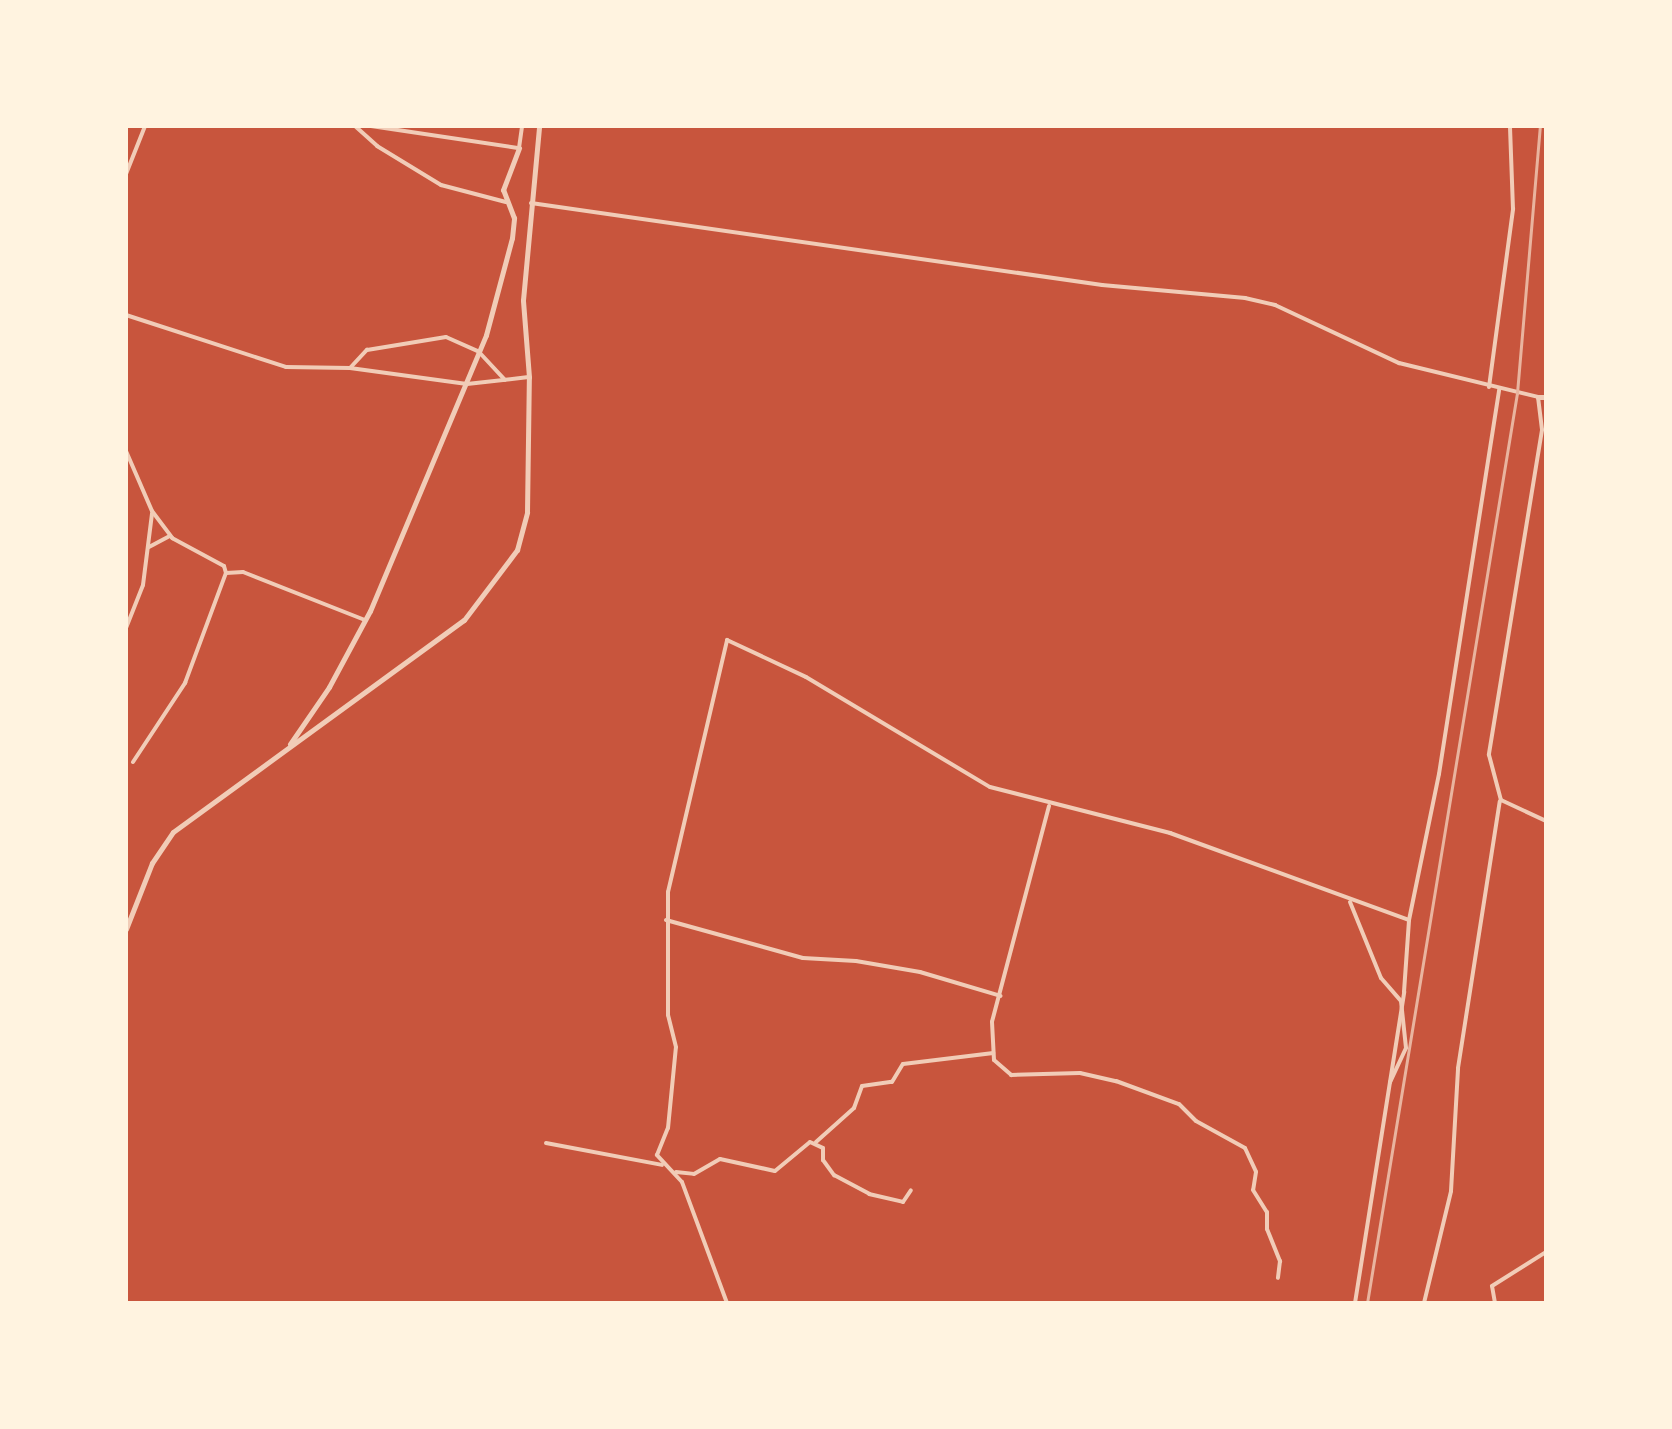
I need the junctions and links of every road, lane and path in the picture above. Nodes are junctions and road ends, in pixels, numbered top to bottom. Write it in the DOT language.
graph roads {
  1 [pos="145,126"];
  2 [pos="355,126"];
  3 [pos="371,126"];
  4 [pos="522,126"];
  5 [pos="539,126"];
  6 [pos="1510,126"];
  7 [pos="519,148"];
  8 [pos="126,174"];
  9 [pos="506,202"];
  10 [pos="531,203"];
  11 [pos="126,315"];
  12 [pos="479,352"];
  13 [pos="350,368"];
  14 [pos="529,377"];
  15 [pos="505,380"];
  16 [pos="467,384"];
  17 [pos="1489,387"];
  18 [pos="1499,389"];
  19 [pos="1538,397"];
  20 [pos="1546,397"];
  21 [pos="126,451"];
  22 [pos="152,511"];
  23 [pos="170,536"];
  24 [pos="147,548"];
  25 [pos="226,573"];
  26 [pos="365,620"];
  27 [pos="126,628"];
  28 [pos="287,749"];
  29 [pos="133,762"];
  30 [pos="1501,800"];
  31 [pos="1049,806"];
  32 [pos="1546,821"];
  33 [pos="1350,902"];
  34 [pos="666,920"];
  35 [pos="1409,920"];
  36 [pos="126,929"];
  37 [pos="1001,996"];
  38 [pos="1401,1001"];
  39 [pos="993,1053"];
  40 [pos="1388,1086"];
  41 [pos="816,1142"];
  42 [pos="546,1143"];
  43 [pos="668,1166"];
  44 [pos="676,1172"];
  45 [pos="911,1190"];
  46 [pos="1546,1252"];
  47 [pos="1278,1278"];
  48 [pos="727,1303"];
  49 [pos="1355,1303"];
  50 [pos="1424,1303"];
  51 [pos="1495,1303"];
  1 -- 8 [label="street"];
  2 -- 9 [label="street"];
  3 -- 7 [label="street"];
  4 -- 7 [label="street"];
  5 -- 10 [label="street"];
  6 -- 17 [label="street"];
  7 -- 9 [label="street"];
  9 -- 12 [label="street"];
  10 -- 14 [label="street"];
  10 -- 17 [label="street"];
  11 -- 13 [label="street"];
  12 -- 13 [label="street"];
  12 -- 15 [label="street"];
  12 -- 16 [label="street"];
  13 -- 16 [label="street"];
  14 -- 15 [label="street"];
  14 -- 28 [label="street"];
  15 -- 16 [label="street"];
  16 -- 26 [label="street"];
  17 -- 18 [label="street"];
  18 -- 19 [label="street"];
  18 -- 35 [label="street"];
  19 -- 20 [label="street"];
  19 -- 30 [label="street"];
  21 -- 22 [label="street"];
  22 -- 23 [label="street"];
  22 -- 24 [label="street"];
  23 -- 24 [label="street"];
  23 -- 25 [label="street"];
  24 -- 27 [label="street"];
  25 -- 26 [label="street"];
  25 -- 29 [label="street"];
  26 -- 28 [label="street"];
  28 -- 36 [label="street"];
  30 -- 32 [label="street"];
  30 -- 50 [label="street"];
  31 -- 33 [label="street"];
  31 -- 34 [label="street"];
  31 -- 37 [label="street"];
  33 -- 35 [label="street"];
  33 -- 38 [label="street"];
  34 -- 37 [label="street"];
  34 -- 43 [label="street"];
  35 -- 38 [label="street"];
  37 -- 39 [label="street"];
  38 -- 40 [label="street"];
  38 -- 40 [label="street"];
  39 -- 41 [label="street"];
  39 -- 47 [label="street"];
  40 -- 49 [label="street"];
  41 -- 44 [label="street"];
  41 -- 45 [label="street"];
  42 -- 43 [label="street"];
  43 -- 44 [label="street"];
  44 -- 48 [label="street"];
  46 -- 51 [label="street"];
}
